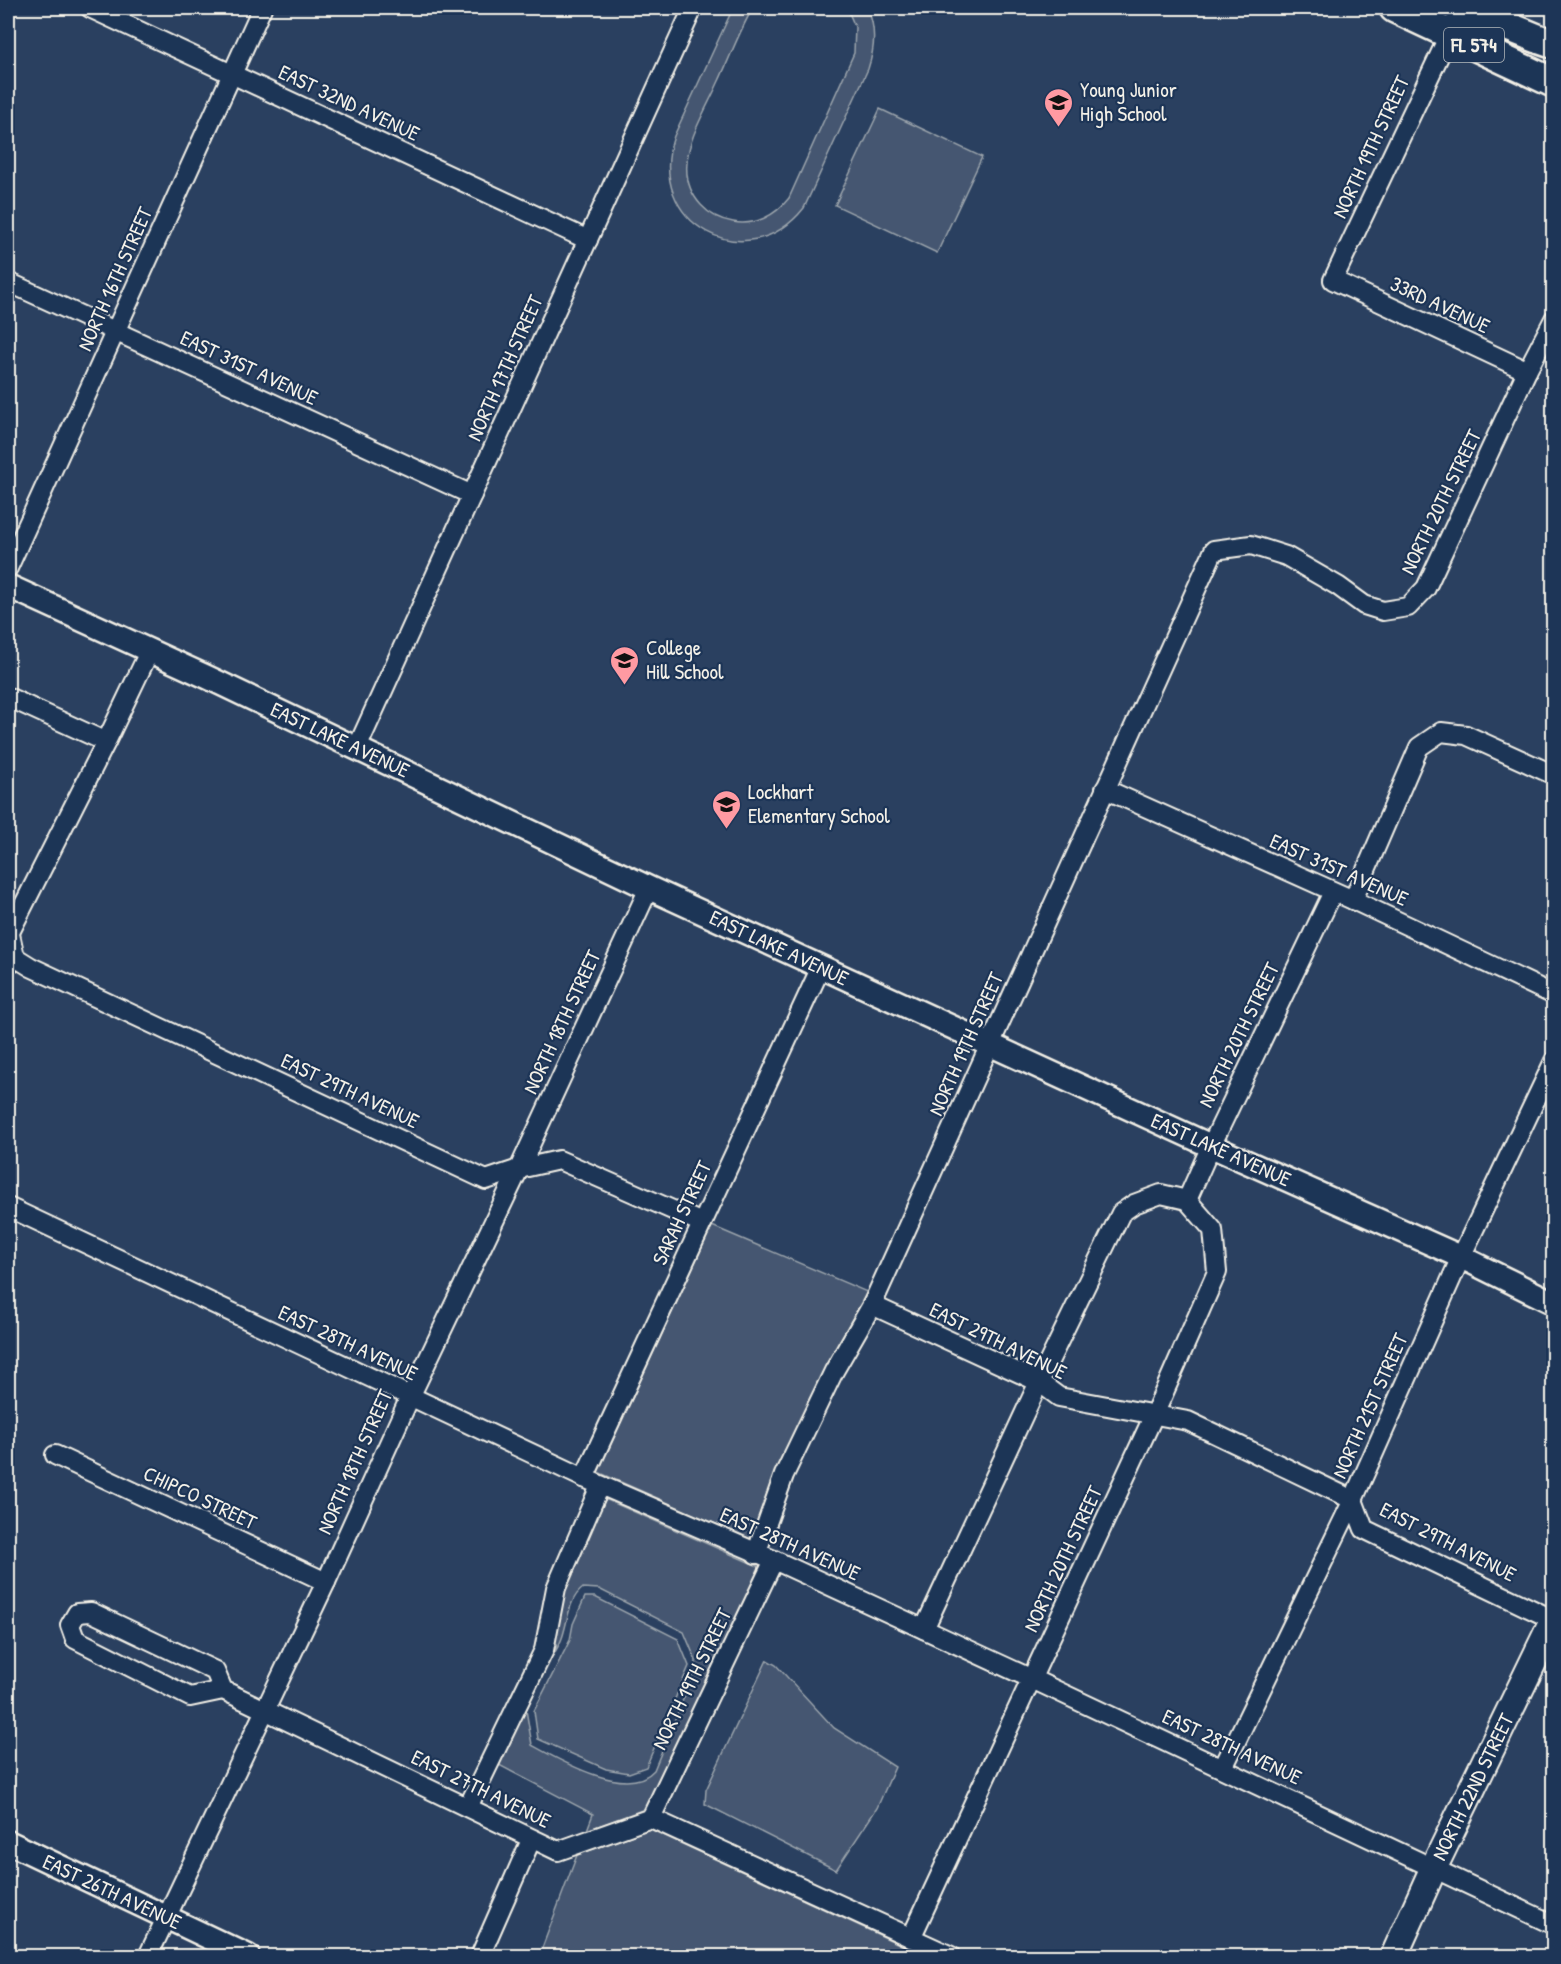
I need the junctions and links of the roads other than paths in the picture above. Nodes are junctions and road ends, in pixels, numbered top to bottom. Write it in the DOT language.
graph roads {
  1 [pos="90,8"];
  2 [pos="262,8"];
  3 [pos="693,8"];
  4 [pos="1394,8"];
  5 [pos="1490,8"];
  6 [pos="1450,33"];
  7 [pos="1554,39"];
  8 [pos="1554,44"];
  9 [pos="232,74"];
  10 [pos="1554,83"];
  11 [pos="588,240"];
  12 [pos="1333,280"];
  13 [pos="8,282"];
  14 [pos="1554,320"];
  15 [pos="116,331"];
  16 [pos="1527,371"];
  17 [pos="472,495"];
  18 [pos="1214,550"];
  19 [pos="8,568"];
  20 [pos="8,586"];
  21 [pos="150,650"];
  22 [pos="8,697"];
  23 [pos="106,742"];
  24 [pos="357,748"];
  25 [pos="1554,775"];
  26 [pos="1105,789"];
  27 [pos="649,888"];
  28 [pos="1333,891"];
  29 [pos="1353,900"];
  30 [pos="8,931"];
  31 [pos="821,967"];
  32 [pos="1554,995"];
  33 [pos="991,1046"];
  34 [pos="1554,1061"];
  35 [pos="1211,1146"];
  36 [pos="519,1169"];
  37 [pos="1187,1200"];
  38 [pos="8,1208"];
  39 [pos="702,1223"];
  40 [pos="1461,1257"];
  41 [pos="1554,1303"];
  42 [pos="872,1305"];
  43 [pos="1039,1382"];
  44 [pos="410,1397"];
  45 [pos="1154,1415"];
  46 [pos="55,1455"];
  47 [pos="592,1482"];
  48 [pos="1353,1500"];
  49 [pos="756,1554"];
  50 [pos="774,1560"];
  51 [pos="326,1582"];
  52 [pos="1553,1619"];
  53 [pos="924,1629"];
  54 [pos="1032,1679"];
  55 [pos="224,1690"];
  56 [pos="265,1710"];
  57 [pos="1223,1768"];
  58 [pos="468,1807"];
  59 [pos="651,1818"];
  60 [pos="531,1840"];
  61 [pos="8,1842"];
  62 [pos="1434,1867"];
  63 [pos="165,1917"];
  64 [pos="1554,1925"];
  65 [pos="911,1938"];
  66 [pos="148,1956"];
  67 [pos="248,1956"];
  68 [pos="480,1956"];
  69 [pos="951,1956"];
  70 [pos="1394,1956"];
  1 -- 9 [label="street, EAST 32ND AVENUE"];
  2 -- 9 [label="street, NORTH 16TH STREET"];
  3 -- 11 [label="street, NORTH 17TH STREET"];
  4 -- 6 [label="main road, FL 574"];
  5 -- 7 [label="main road, FL 574"];
  6 -- 8 [label="main road"];
  6 -- 10 [label="main road, FL 574"];
  6 -- 12 [label="street, NORTH 19TH STREET"];
  9 -- 11 [label="street, EAST 32ND AVENUE"];
  9 -- 15 [label="street, NORTH 16TH STREET"];
  11 -- 17 [label="street, NORTH 17TH STREET"];
  12 -- 16 [label="street, 33RD AVENUE"];
  13 -- 15 [label="street, EAST 31ST AVENUE"];
  14 -- 16 [label="street, NORTH 20TH STREET"];
  15 -- 17 [label="street, EAST 31ST AVENUE"];
  15 -- 19 [label="street, NORTH 16TH STREET"];
  16 -- 18 [label="street, NORTH 20TH STREET"];
  17 -- 24 [label="street, NORTH 17TH STREET"];
  18 -- 26 [label="street, NORTH 19TH STREET"];
  20 -- 21 [label="street, EAST LAKE AVENUE"];
  21 -- 23 [label="street"];
  21 -- 24 [label="street, EAST LAKE AVENUE"];
  22 -- 23 [label="street"];
  23 -- 30 [label="street"];
  24 -- 27 [label="street, EAST LAKE AVENUE"];
  25 -- 29 [label="street"];
  26 -- 28 [label="street, EAST 31ST AVENUE"];
  26 -- 33 [label="street, NORTH 19TH STREET"];
  27 -- 31 [label="street, EAST LAKE AVENUE"];
  27 -- 36 [label="street, NORTH 18TH STREET"];
  28 -- 29 [label="street, EAST 31ST AVENUE"];
  28 -- 35 [label="street, NORTH 20TH STREET"];
  29 -- 32 [label="street, EAST 31ST AVENUE"];
  30 -- 36 [label="street, EAST 29TH AVENUE"];
  31 -- 33 [label="street, EAST LAKE AVENUE"];
  31 -- 39 [label="street, SARAH STREET"];
  33 -- 35 [label="street, EAST LAKE AVENUE"];
  33 -- 42 [label="street, NORTH 19TH STREET"];
  34 -- 40 [label="street, NORTH 21ST STREET"];
  35 -- 37 [label="street, NORTH 20TH STREET"];
  35 -- 40 [label="street, EAST LAKE AVENUE"];
  36 -- 39 [label="street, EAST 29TH AVENUE"];
  36 -- 44 [label="street, NORTH 18TH STREET"];
  37 -- 43 [label="street"];
  37 -- 45 [label="street, NORTH 20TH STREET"];
  38 -- 44 [label="street, EAST 28TH AVENUE"];
  39 -- 47 [label="street, SARAH STREET"];
  40 -- 41 [label="street, EAST LAKE AVENUE"];
  40 -- 48 [label="street, NORTH 21ST STREET"];
  42 -- 43 [label="street, EAST 29TH AVENUE"];
  42 -- 49 [label="street, NORTH 19TH STREET"];
  43 -- 45 [label="street, EAST 29TH AVENUE"];
  43 -- 53 [label="street"];
  44 -- 47 [label="street, EAST 28TH AVENUE"];
  44 -- 51 [label="street, NORTH 18TH STREET"];
  45 -- 48 [label="street, EAST 29TH AVENUE"];
  45 -- 54 [label="street, NORTH 20TH STREET"];
  46 -- 51 [label="street, CHIPCO STREET"];
  47 -- 49 [label="street, EAST 28TH AVENUE"];
  47 -- 58 [label="street, SARAH STREET"];
  48 -- 52 [label="street, EAST 29TH AVENUE"];
  48 -- 57 [label="street, NORTH 21ST STREET"];
  49 -- 50 [label="street, EAST 28TH AVENUE"];
  50 -- 53 [label="street, EAST 28TH AVENUE"];
  50 -- 59 [label="street, NORTH 19TH STREET"];
  51 -- 56 [label="street, NORTH 18TH STREET"];
  52 -- 62 [label="main road, NORTH 22ND STREET"];
  53 -- 54 [label="street, EAST 28TH AVENUE"];
  54 -- 57 [label="street, EAST 28TH AVENUE"];
  54 -- 65 [label="street, NORTH 20TH STREET"];
  55 -- 55 [label="street, EAST 27TH AVENUE"];
  55 -- 56 [label="street, EAST 27TH AVENUE"];
  56 -- 58 [label="street, EAST 27TH AVENUE"];
  56 -- 63 [label="street, NORTH 18TH STREET"];
  57 -- 62 [label="street, EAST 28TH AVENUE"];
  58 -- 60 [label="street, EAST 27TH AVENUE"];
  59 -- 60 [label="street, EAST 27TH AVENUE"];
  59 -- 65 [label="street"];
  60 -- 68 [label="street"];
  61 -- 63 [label="street, EAST 26TH AVENUE"];
  62 -- 64 [label="street, EAST 28TH AVENUE"];
  62 -- 70 [label="main road, NORTH 22ND STREET"];
  63 -- 66 [label="street, NORTH 18TH STREET"];
  63 -- 67 [label="street, EAST 26TH AVENUE"];
  65 -- 69 [label="street"];
}
